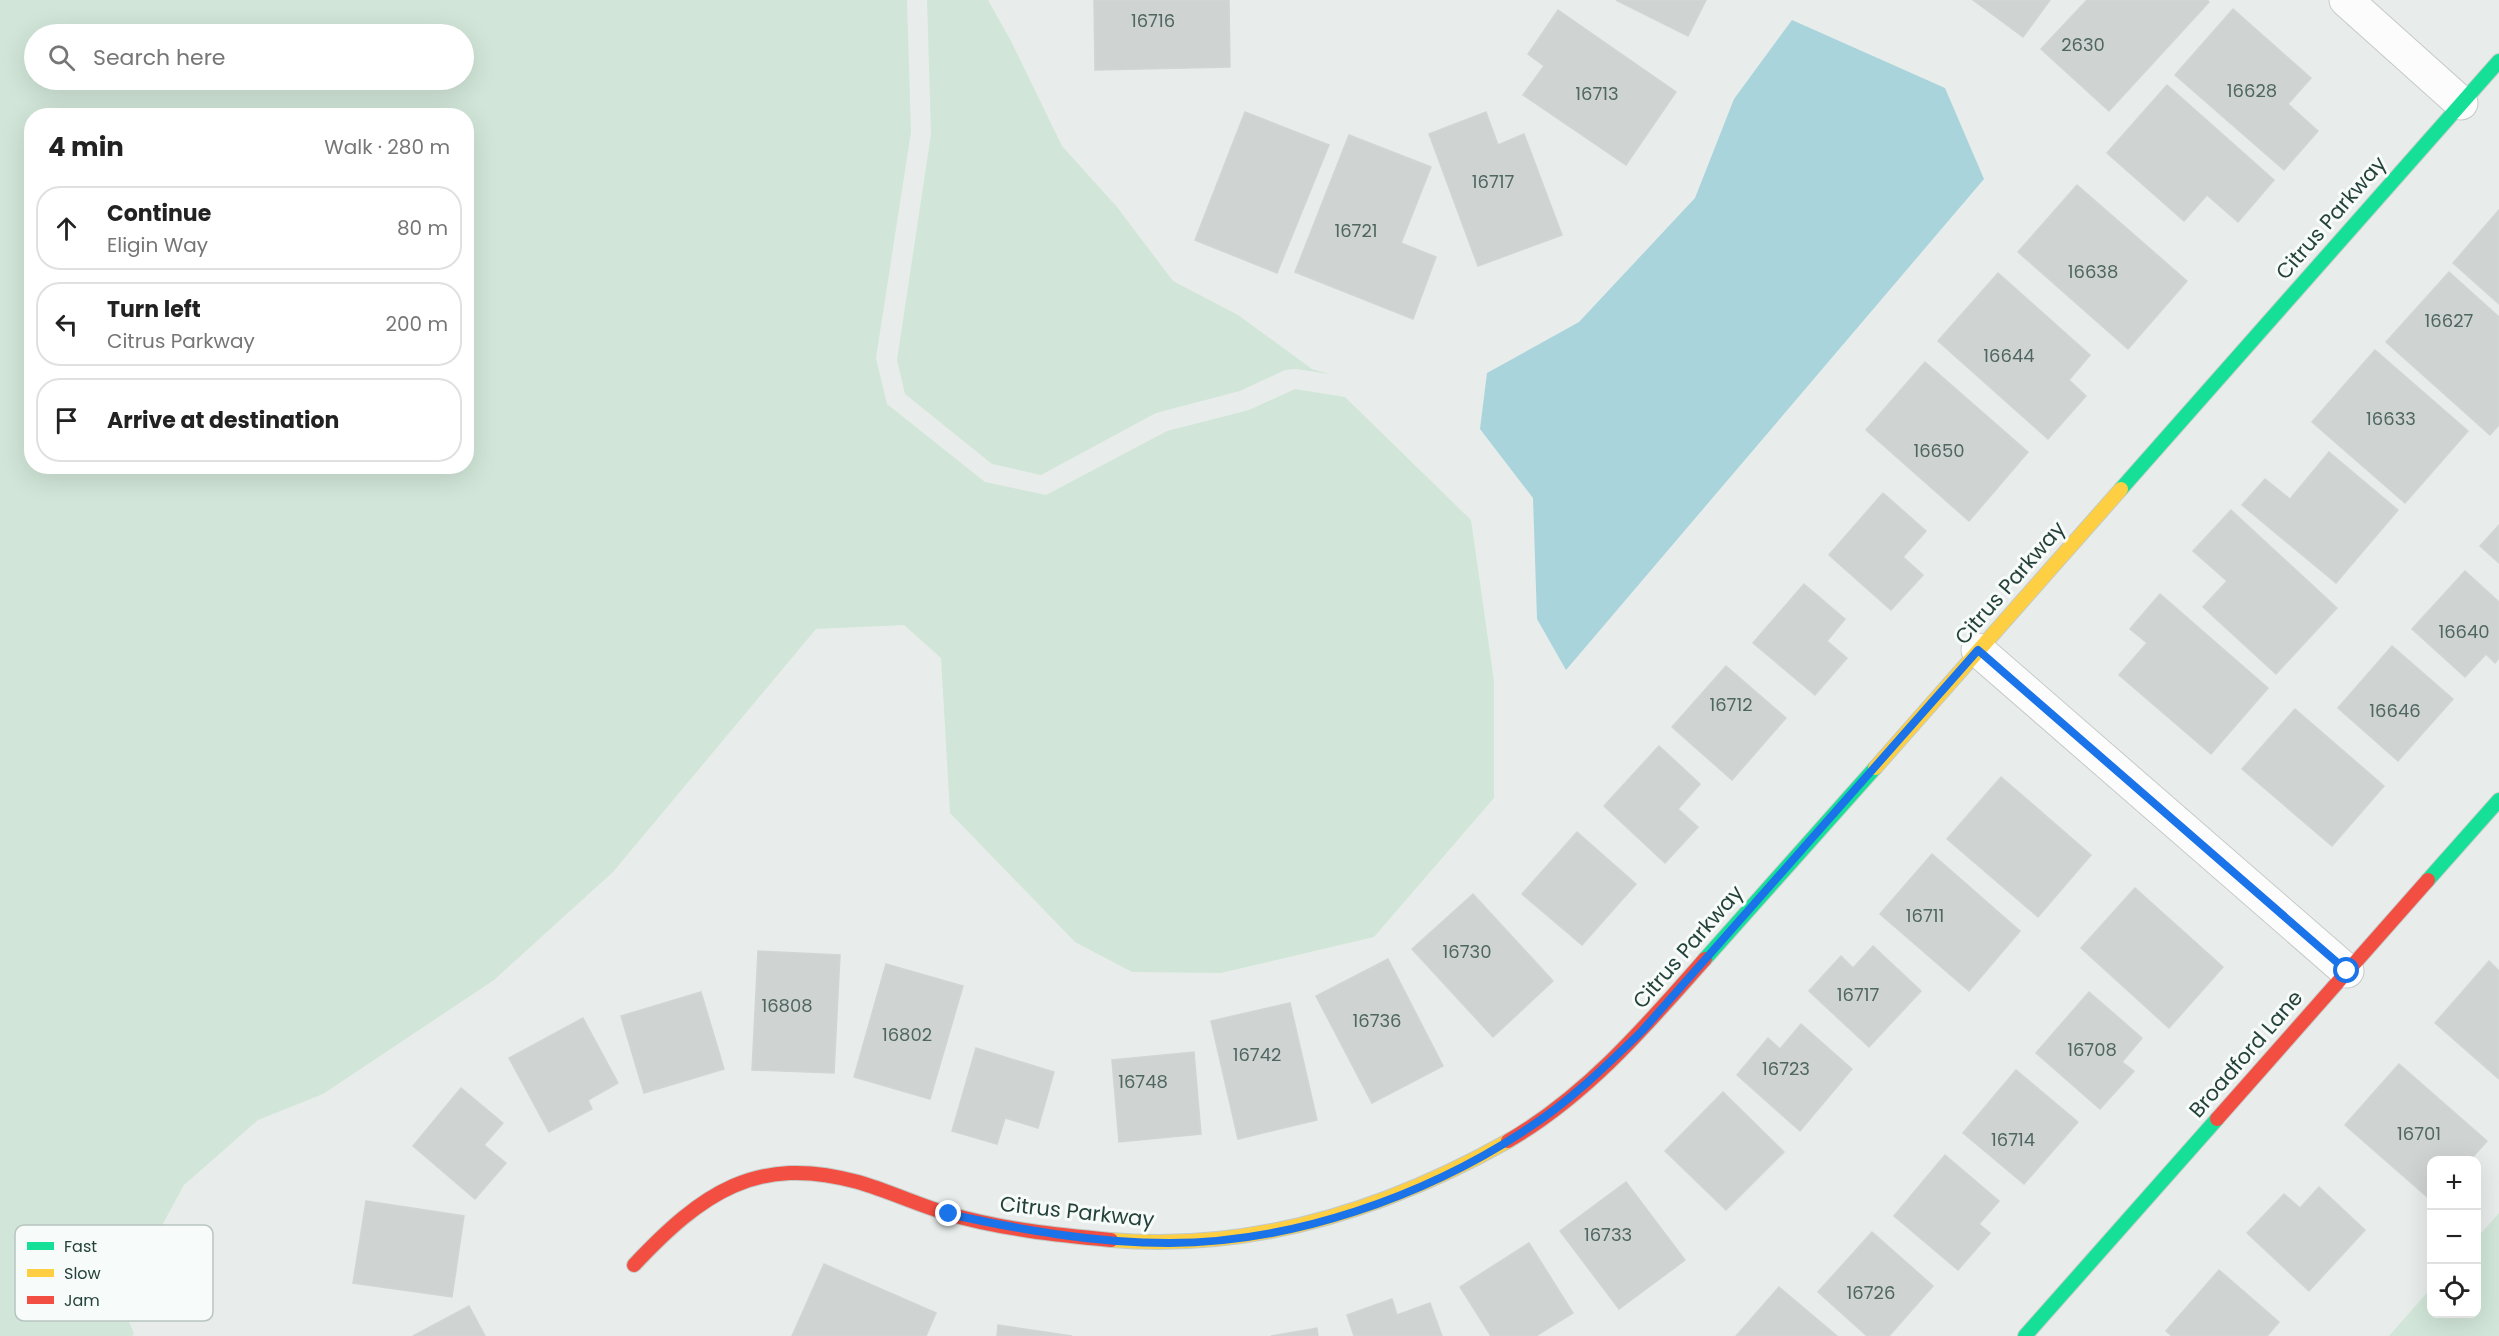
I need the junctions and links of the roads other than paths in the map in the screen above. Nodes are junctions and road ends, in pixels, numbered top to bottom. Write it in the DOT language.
graph roads {
  1 [pos="2346,0"];
  2 [pos="2499,61"];
  3 [pos="2461,103"];
  4 [pos="1978,650"];
  5 [pos="2499,800"];
  6 [pos="2347,971"];
  7 [pos="634,1265"];
  8 [pos="2025,1336"];
  1 -- 3 [label="street"];
  2 -- 3 [label="street, Citrus Parkway"];
  3 -- 4 [label="street, Citrus Parkway"];
  4 -- 6 [label="street"];
  4 -- 7 [label="street, Citrus Parkway"];
  5 -- 6 [label="street, Broadford Lane"];
  6 -- 8 [label="street, Broadford Lane"];
}
